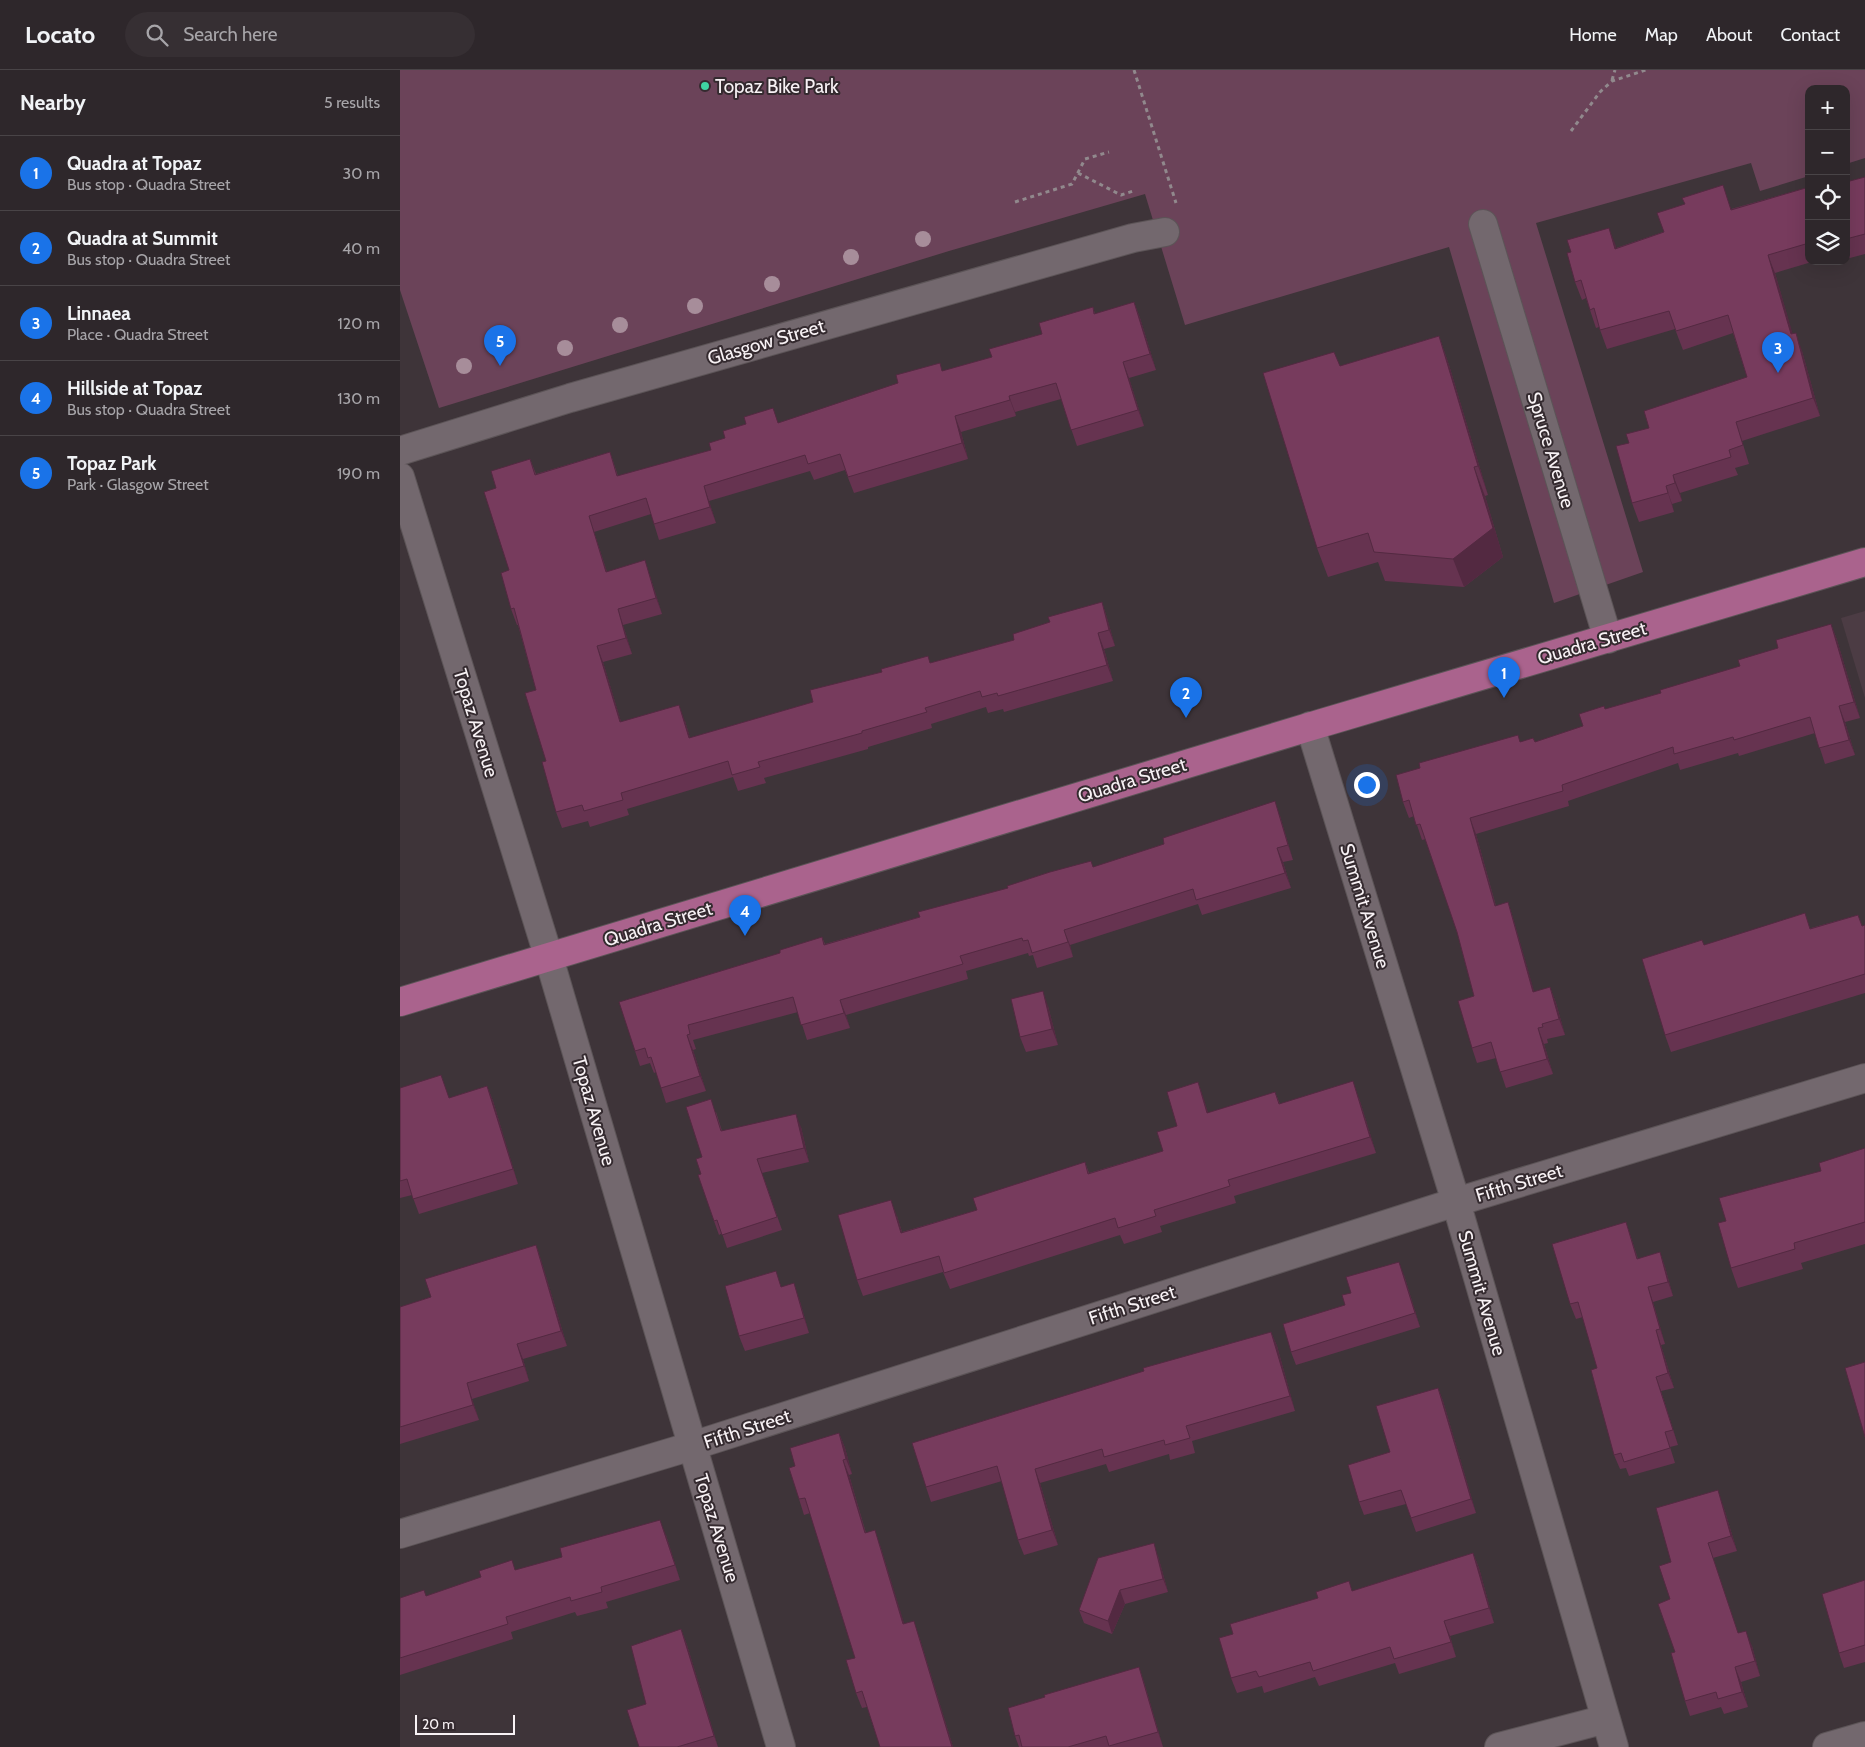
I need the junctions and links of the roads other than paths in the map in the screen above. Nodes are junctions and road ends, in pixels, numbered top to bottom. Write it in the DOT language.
graph roads {
  1 [pos="1483,224"];
  2 [pos="1165,232"];
  3 [pos="400,451"];
  4 [pos="400,477"];
  5 [pos="1865,562"];
  6 [pos="1608,639"];
  7 [pos="1310,726"];
  8 [pos="549,958"];
  9 [pos="400,1002"];
  10 [pos="1865,1078"];
  11 [pos="1456,1202"];
  12 [pos="692,1446"];
  13 [pos="400,1534"];
  14 [pos="1606,1719"];
  15 [pos="1865,1736"];
  16 [pos="782,1747"];
  17 [pos="1499,1747"];
  18 [pos="1614,1747"];
  19 [pos="1827,1747"];
  1 -- 6 [label="street, Spruce Avenue"];
  2 -- 3 [label="street, Glasgow Street"];
  4 -- 8 [label="street, Topaz Avenue"];
  5 -- 6 [label="main road, Quadra Street"];
  6 -- 7 [label="main road, Quadra Street"];
  7 -- 8 [label="main road, Quadra Street"];
  7 -- 11 [label="street, Summit Avenue"];
  8 -- 9 [label="main road, Quadra Street"];
  8 -- 12 [label="street, Topaz Avenue"];
  10 -- 11 [label="street, Fifth Street"];
  11 -- 12 [label="street, Fifth Street"];
  11 -- 14 [label="street, Summit Avenue"];
  12 -- 13 [label="street, Fifth Street"];
  12 -- 16 [label="street, Topaz Avenue"];
  14 -- 17 [label="street"];
  14 -- 18 [label="street, Summit Avenue"];
  15 -- 19 [label="street"];
}
